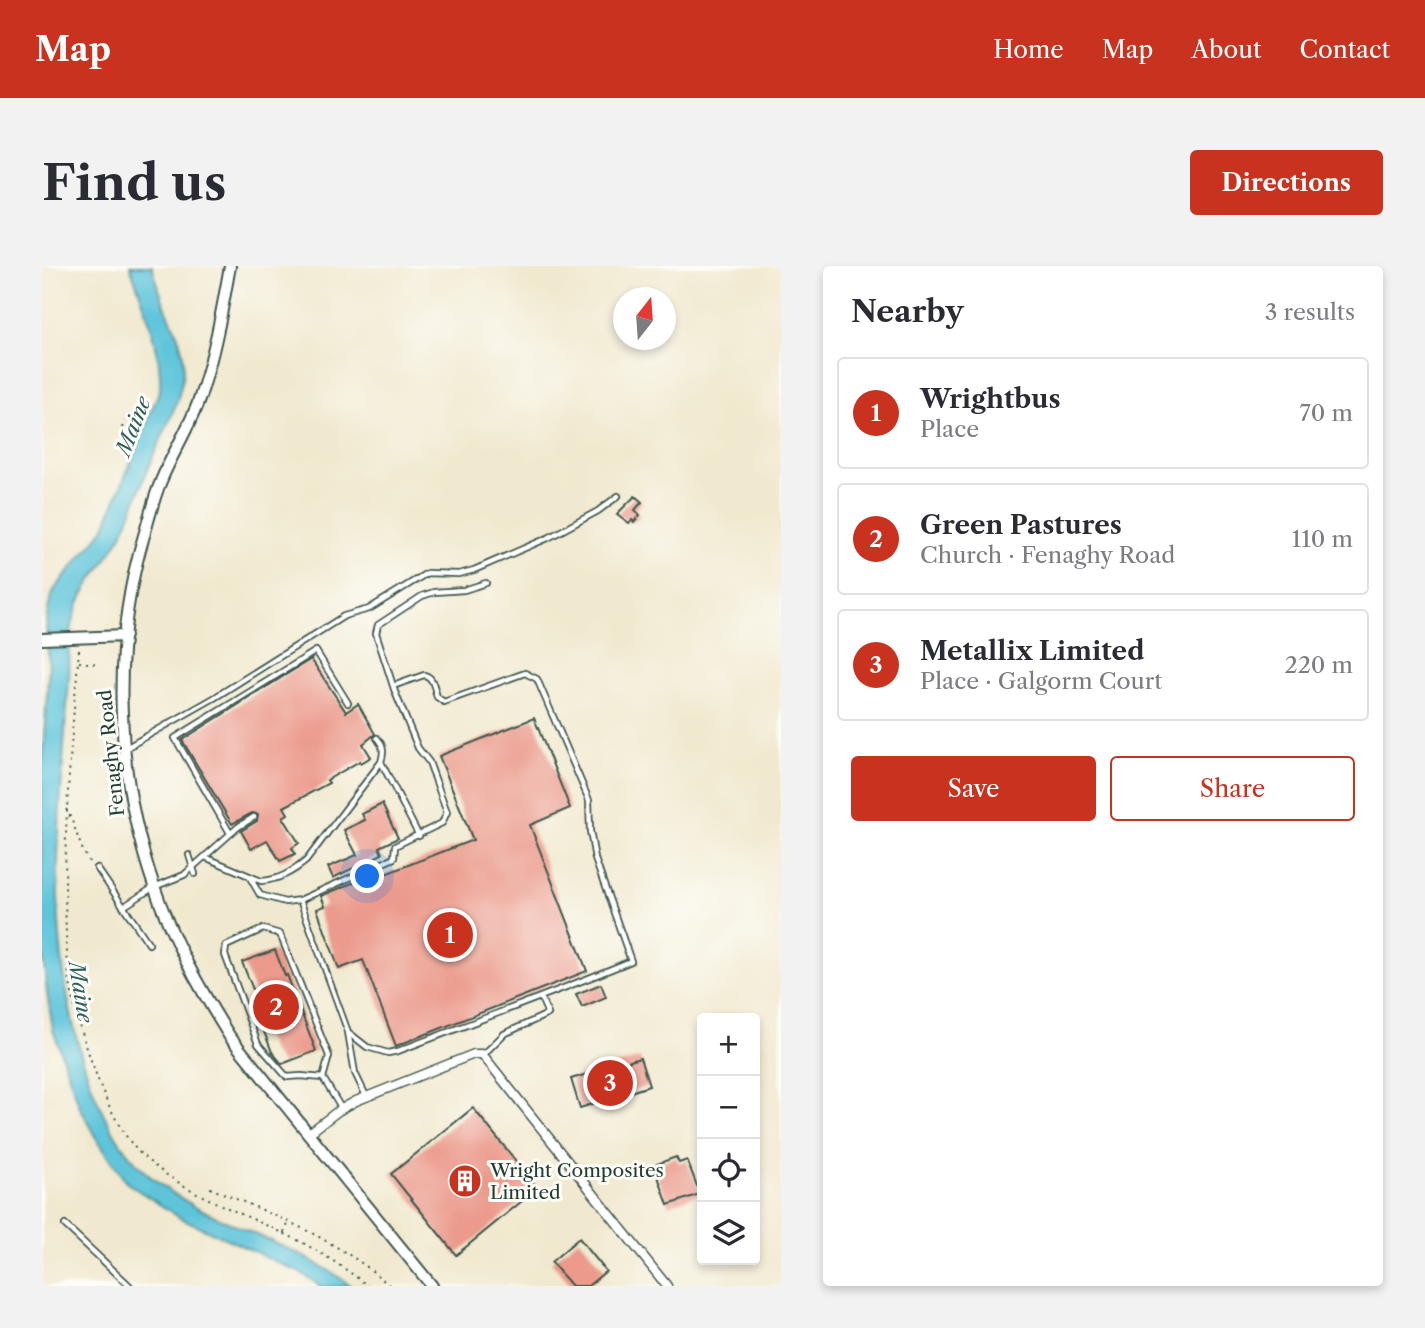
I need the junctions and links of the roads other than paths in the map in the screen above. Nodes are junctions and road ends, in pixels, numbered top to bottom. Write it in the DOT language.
graph roads {
  1 [pos="230,266"];
  2 [pos="618,496"];
  3 [pos="486,583"];
  4 [pos="125,635"];
  5 [pos="42,639"];
  6 [pos="393,686"];
  7 [pos="348,703"];
  8 [pos="377,738"];
  9 [pos="125,749"];
  10 [pos="381,762"];
  11 [pos="254,817"];
  12 [pos="230,833"];
  13 [pos="419,836"];
  14 [pos="189,855"];
  15 [pos="205,857"];
  16 [pos="193,867"];
  17 [pos="97,869"];
  18 [pos="194,874"];
  19 [pos="249,876"];
  20 [pos="154,887"];
  21 [pos="300,900"];
  22 [pos="124,906"];
  23 [pos="149,944"];
  24 [pos="541,998"];
  25 [pos="348,1032"];
  26 [pos="483,1055"];
  27 [pos="323,1078"];
  28 [pos="367,1097"];
  29 [pos="341,1109"];
  30 [pos="309,1134"];
  31 [pos="65,1225"];
  32 [pos="664,1285"];
  33 [pos="130,1286"];
  34 [pos="432,1286"];
  1 -- 4 [label="street, Fenaghy Road"];
  2 -- 9 [label="lane"];
  3 -- 6 [label="lane"];
  4 -- 5 [label="street"];
  4 -- 9 [label="street, Fenaghy Road"];
  6 -- 13 [label="lane"];
  6 -- 24 [label="lane"];
  7 -- 12 [label="lane"];
  8 -- 10 [label="lane"];
  9 -- 20 [label="street, Fenaghy Road"];
  10 -- 13 [label="lane"];
  10 -- 19 [label="lane"];
  11 -- 12 [label="lane"];
  12 -- 15 [label="lane"];
  13 -- 21 [label="lane"];
  14 -- 16 [label="lane"];
  15 -- 16 [label="lane"];
  15 -- 19 [label="lane"];
  16 -- 18 [label="lane"];
  16 -- 20 [label="lane"];
  17 -- 22 [label="lane"];
  19 -- 21 [label="lane"];
  20 -- 22 [label="lane"];
  20 -- 30 [label="street, Fenaghy Road"];
  21 -- 25 [label="lane"];
  22 -- 23 [label="lane"];
  24 -- 25 [label="lane"];
  24 -- 26 [label="lane"];
  25 -- 28 [label="lane"];
  26 -- 28 [label="street"];
  26 -- 32 [label="street"];
  27 -- 27 [label="lane"];
  27 -- 29 [label="lane"];
  28 -- 29 [label="street"];
  29 -- 30 [label="street"];
  30 -- 34 [label="street, Fenaghy Road"];
  31 -- 33 [label="lane"];
}
